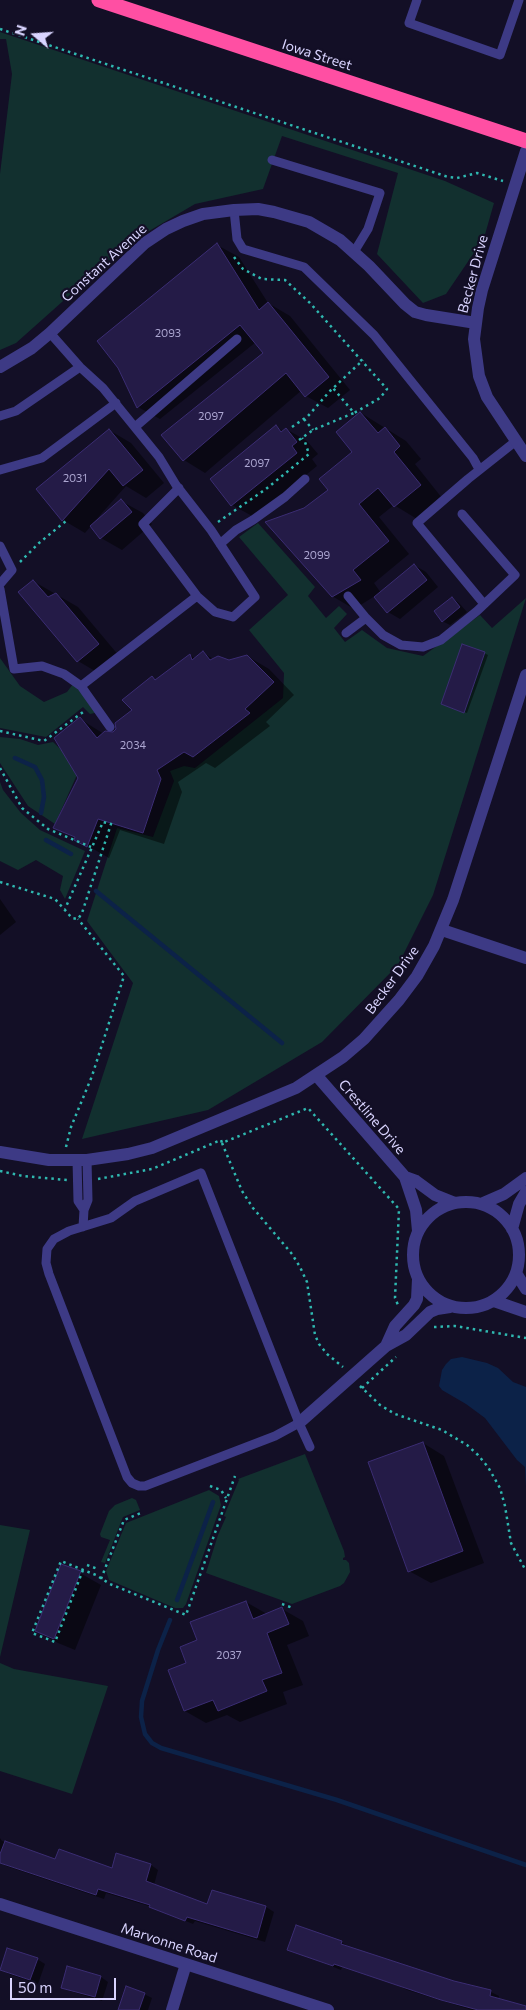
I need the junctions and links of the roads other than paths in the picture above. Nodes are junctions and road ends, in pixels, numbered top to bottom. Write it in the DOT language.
graph roads {
  1 [pos="99,0"];
  2 [pos="417,0"];
  3 [pos="520,0"];
  4 [pos="526,141"];
  5 [pos="526,151"];
  6 [pos="272,160"];
  7 [pos="234,210"];
  8 [pos="354,252"];
  9 [pos="476,323"];
  10 [pos="50,333"];
  11 [pos="237,340"];
  12 [pos="0,367"];
  13 [pos="80,367"];
  14 [pos="116,403"];
  15 [pos="0,416"];
  16 [pos="135,427"];
  17 [pos="516,441"];
  18 [pos="526,456"];
  19 [pos="479,469"];
  20 [pos="0,470"];
  21 [pos="305,479"];
  22 [pos="179,488"];
  23 [pos="462,514"];
  24 [pos="220,544"];
  25 [pos="0,546"];
  26 [pos="0,584"];
  27 [pos="0,588"];
  28 [pos="197,596"];
  29 [pos="348,596"];
  30 [pos="484,604"];
  31 [pos="366,618"];
  32 [pos="346,633"];
  33 [pos="526,674"];
  34 [pos="81,686"];
  35 [pos="521,709"];
  36 [pos="110,727"];
  37 [pos="442,930"];
  38 [pos="526,958"];
  39 [pos="317,1076"];
  40 [pos="0,1152"];
  41 [pos="82,1160"];
  42 [pos="405,1177"];
  43 [pos="526,1178"];
  44 [pos="526,1192"];
  45 [pos="455,1203"];
  46 [pos="481,1204"];
  47 [pos="83,1227"];
  48 [pos="512,1229"];
  49 [pos="418,1231"];
  50 [pos="516,1274"];
  51 [pos="418,1279"];
  52 [pos="526,1289"];
  53 [pos="494,1301"];
  54 [pos="450,1307"];
  55 [pos="526,1312"];
  56 [pos="386,1346"];
  57 [pos="299,1424"];
  58 [pos="310,1447"];
  59 [pos="0,1904"];
  60 [pos="186,1964"];
  61 [pos="172,2010"];
  62 [pos="328,2010"];
  1 -- 4 [label="highway, Iowa Street"];
  2 -- 3 [label="lane"];
  5 -- 9 [label="street, Becker Drive"];
  6 -- 8 [label="lane"];
  7 -- 8 [label="street, Constant Avenue"];
  7 -- 10 [label="street, Constant Avenue"];
  7 -- 19 [label="lane"];
  8 -- 9 [label="street, Constant Avenue"];
  9 -- 17 [label="street, Becker Drive"];
  10 -- 12 [label="street, Constant Avenue"];
  10 -- 13 [label="lane"];
  11 -- 16 [label="lane"];
  13 -- 14 [label="lane"];
  13 -- 15 [label="lane"];
  14 -- 16 [label="lane"];
  14 -- 20 [label="lane"];
  16 -- 22 [label="lane"];
  17 -- 18 [label="street, Becker Drive"];
  17 -- 19 [label="lane"];
  19 -- 30 [label="lane"];
  21 -- 24 [label="lane"];
  22 -- 24 [label="lane"];
  22 -- 28 [label="lane"];
  23 -- 30 [label="lane"];
  24 -- 28 [label="lane"];
  25 -- 26 [label="lane"];
  27 -- 34 [label="lane"];
  28 -- 34 [label="lane"];
  29 -- 31 [label="lane"];
  30 -- 31 [label="lane"];
  31 -- 32 [label="lane"];
  33 -- 35 [label="street, Becker Drive"];
  34 -- 36 [label="lane"];
  35 -- 37 [label="street, Becker Drive"];
  37 -- 38 [label="street"];
  37 -- 39 [label="street, Becker Drive"];
  39 -- 41 [label="street, Becker Drive"];
  39 -- 42 [label="street, Crestline Drive"];
  40 -- 41 [label="street, Becker Drive"];
  41 -- 47 [label="lane"];
  42 -- 45 [label="street, Crestline Drive"];
  42 -- 49 [label="street, Crestline Drive"];
  43 -- 46 [label="street"];
  44 -- 48 [label="street"];
  45 -- 46 [label="street"];
  45 -- 49 [label="street"];
  46 -- 48 [label="street"];
  47 -- 57 [label="lane"];
  47 -- 57 [label="lane"];
  48 -- 50 [label="street"];
  49 -- 51 [label="street"];
  50 -- 52 [label="street"];
  50 -- 53 [label="street"];
  51 -- 54 [label="street"];
  51 -- 56 [label="street"];
  53 -- 54 [label="street"];
  53 -- 55 [label="street"];
  54 -- 56 [label="street"];
  56 -- 57 [label="street"];
  57 -- 58 [label="lane"];
  59 -- 60 [label="street, Marvonne Road"];
  60 -- 61 [label="street"];
  60 -- 62 [label="street, Marvonne Road"];
}
